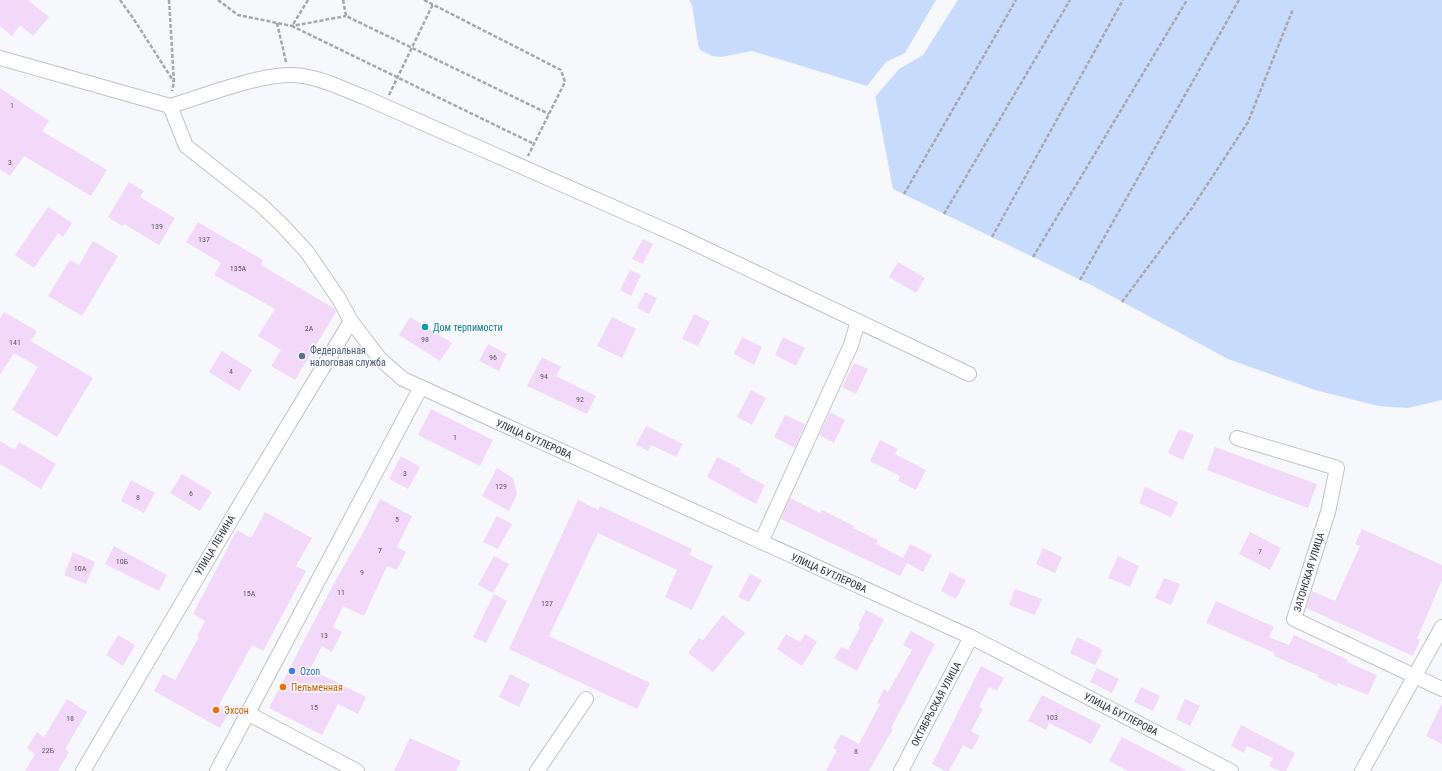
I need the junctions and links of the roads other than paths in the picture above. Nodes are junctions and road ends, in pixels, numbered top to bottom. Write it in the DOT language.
graph roads {
  1 [pos="0,58"];
  2 [pos="170,106"];
  3 [pos="350,321"];
  4 [pos="858,321"];
  5 [pos="969,374"];
  6 [pos="421,388"];
  7 [pos="1237,438"];
  8 [pos="761,542"];
  9 [pos="1442,627"];
  10 [pos="971,637"];
  11 [pos="1415,677"];
  12 [pos="1442,689"];
  13 [pos="586,699"];
  14 [pos="247,712"];
  15 [pos="83,771"];
  16 [pos="217,771"];
  17 [pos="357,771"];
  18 [pos="537,771"];
  19 [pos="901,771"];
  20 [pos="1231,771"];
  21 [pos="1362,771"];
  1 -- 2 [label="street"];
  2 -- 3 [label="street, УЛИЦА БУТЛЕРОВА"];
  2 -- 4 [label="street"];
  3 -- 6 [label="street, УЛИЦА БУТЛЕРОВА"];
  3 -- 15 [label="street, УЛИЦА ЛЕНИНА"];
  4 -- 5 [label="street"];
  4 -- 8 [label="street"];
  6 -- 8 [label="street, УЛИЦА БУТЛЕРОВА"];
  6 -- 14 [label="street"];
  7 -- 11 [label="street, ЗАТОНСКАЯ УЛИЦА"];
  8 -- 10 [label="street, УЛИЦА БУТЛЕРОВА"];
  9 -- 11 [label="street"];
  10 -- 19 [label="street, ОКТЯБРЬСКАЯ УЛИЦА"];
  10 -- 20 [label="street, УЛИЦА БУТЛЕРОВА"];
  11 -- 12 [label="street, ЗАТОНСКАЯ УЛИЦА"];
  11 -- 21 [label="street"];
  13 -- 18 [label="street"];
  14 -- 16 [label="street"];
  14 -- 17 [label="street"];
}
